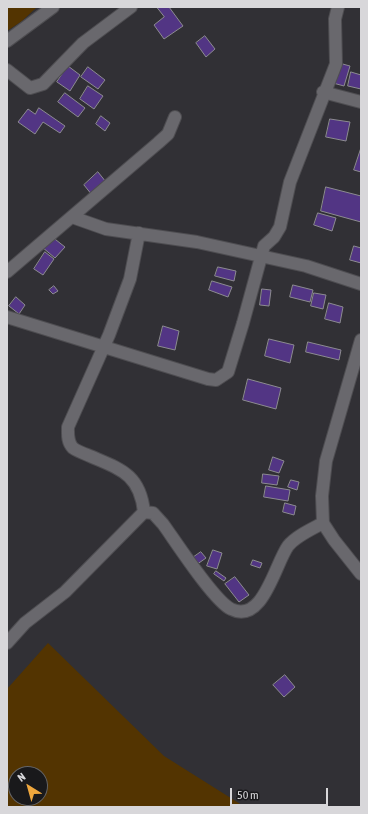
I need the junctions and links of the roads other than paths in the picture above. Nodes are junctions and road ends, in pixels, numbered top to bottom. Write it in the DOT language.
graph roads {
  1 [pos="53,7"];
  2 [pos="131,7"];
  3 [pos="338,7"];
  4 [pos="7,41"];
  5 [pos="7,70"];
  6 [pos="323,92"];
  7 [pos="361,102"];
  8 [pos="175,117"];
  9 [pos="72,217"];
  10 [pos="139,233"];
  11 [pos="261,256"];
  12 [pos="7,272"];
  13 [pos="361,284"];
  14 [pos="7,317"];
  15 [pos="361,340"];
  16 [pos="103,347"];
  17 [pos="359,357"];
  18 [pos="144,512"];
  19 [pos="324,523"];
  20 [pos="361,574"];
  21 [pos="7,643"];
  1 -- 4 [label="street"];
  2 -- 5 [label="street"];
  3 -- 6 [label="street"];
  6 -- 7 [label="street"];
  6 -- 11 [label="street"];
  8 -- 9 [label="street"];
  9 -- 10 [label="street"];
  9 -- 12 [label="street"];
  10 -- 11 [label="street"];
  10 -- 16 [label="street"];
  11 -- 13 [label="street"];
  11 -- 16 [label="street"];
  14 -- 16 [label="street"];
  15 -- 17 [label="street"];
  16 -- 18 [label="street"];
  17 -- 19 [label="street"];
  18 -- 19 [label="street"];
  18 -- 21 [label="street"];
  19 -- 20 [label="street"];
}
